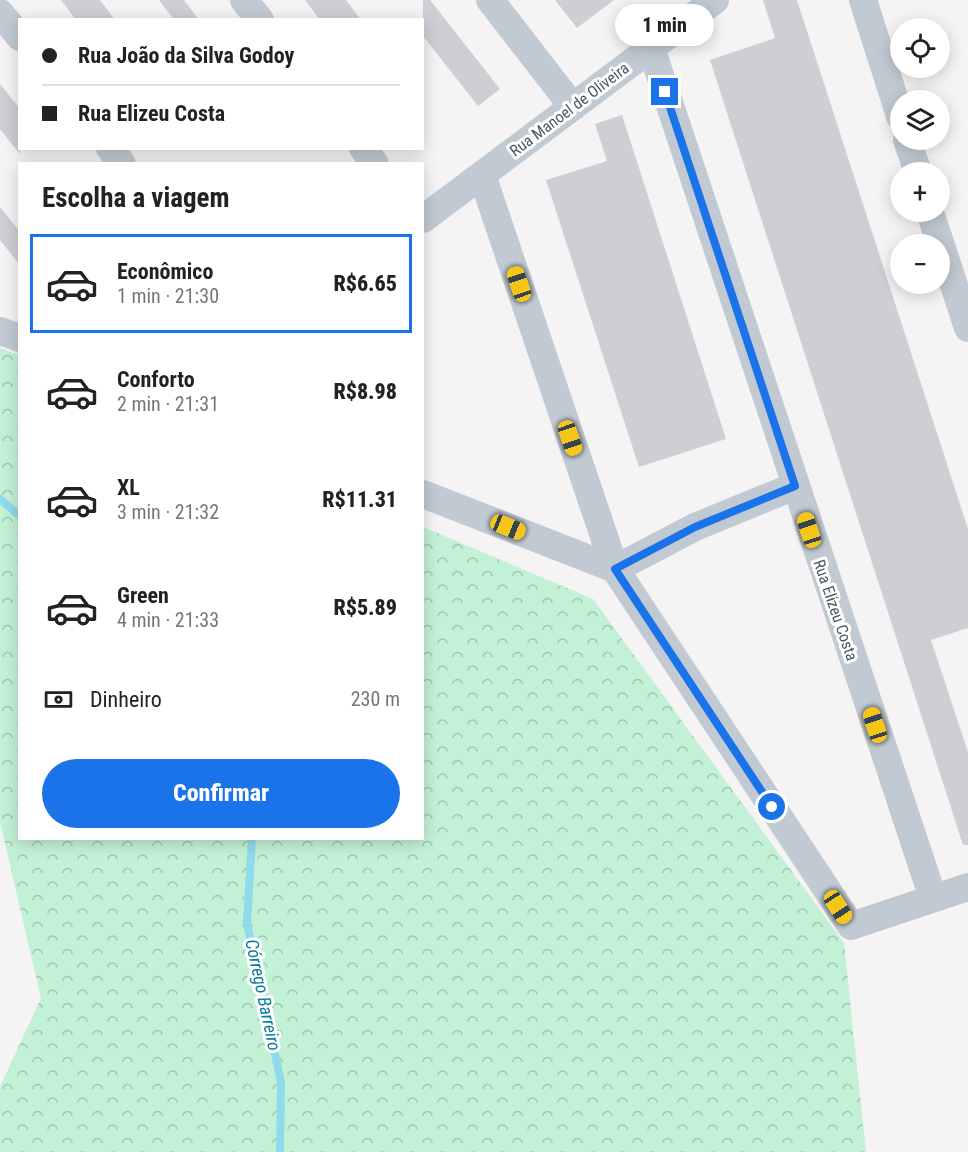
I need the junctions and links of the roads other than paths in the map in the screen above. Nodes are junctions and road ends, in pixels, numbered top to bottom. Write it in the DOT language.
graph roads {
  1 [pos="244,0"];
  2 [pos="490,0"];
  3 [pos="715,0"];
  4 [pos="863,0"];
  5 [pos="0,13"];
  6 [pos="258,18"];
  7 [pos="18,35"];
  8 [pos="651,48"];
  9 [pos="892,90"];
  10 [pos="573,107"];
  11 [pos="482,175"];
  12 [pos="424,218"];
  13 [pos="933,222"];
  14 [pos="968,328"];
  15 [pos="0,331"];
  16 [pos="18,337"];
  17 [pos="795,486"];
  18 [pos="424,494"];
  19 [pos="615,569"];
  20 [pos="968,887"];
  21 [pos="933,898"];
  1 -- 6 [label="street"];
  2 -- 10 [label="street"];
  3 -- 8 [label="street, Rua Manoel de Oliveira"];
  4 -- 9 [label="street"];
  5 -- 7 [label="street"];
  8 -- 10 [label="street, Rua Manoel de Oliveira"];
  8 -- 17 [label="street, Rua Elizeu Costa"];
  10 -- 11 [label="street, Rua Manoel de Oliveira"];
  11 -- 12 [label="street, Rua Manoel de Oliveira"];
  11 -- 19 [label="street"];
  13 -- 14 [label="street"];
  15 -- 16 [label="street"];
  17 -- 19 [label="street"];
  17 -- 21 [label="street, Rua Elizeu Costa"];
  18 -- 19 [label="street"];
  19 -- 21 [label="street"];
  20 -- 21 [label="street"];
}
